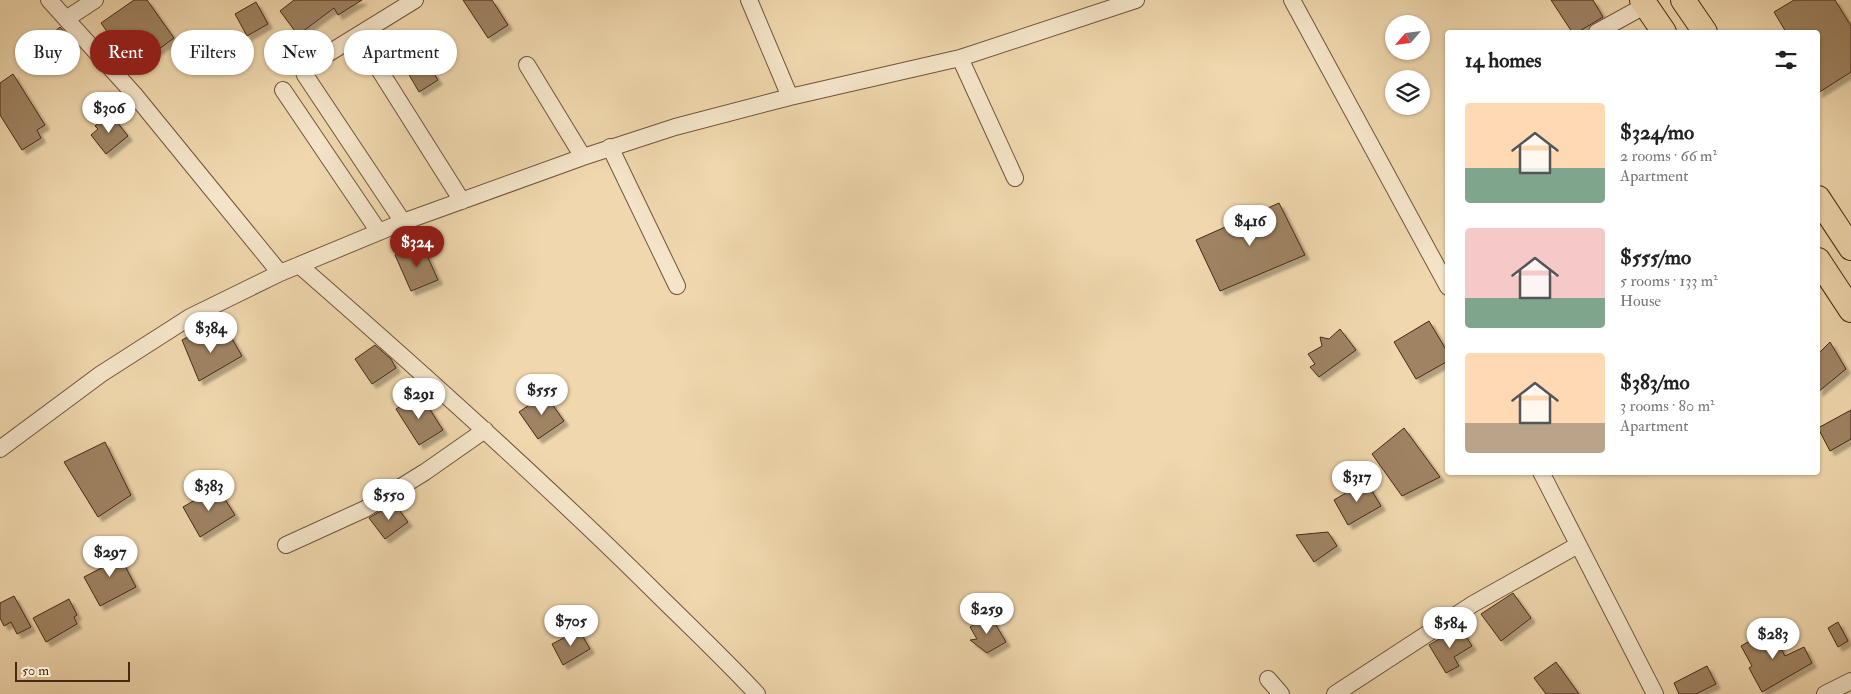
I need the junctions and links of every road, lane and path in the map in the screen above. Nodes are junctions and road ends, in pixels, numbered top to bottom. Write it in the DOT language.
graph roads {
  1 [pos="49,0"];
  2 [pos="95,0"];
  3 [pos="416,0"];
  4 [pos="749,0"];
  5 [pos="1136,0"];
  6 [pos="1292,0"];
  7 [pos="1683,0"];
  8 [pos="1644,2"];
  9 [pos="66,19"];
  10 [pos="368,30"];
  11 [pos="1600,30"];
  12 [pos="1663,30"];
  13 [pos="1704,30"];
  14 [pos="344,44"];
  15 [pos="960,58"];
  16 [pos="527,65"];
  17 [pos="383,75"];
  18 [pos="283,90"];
  19 [pos="790,97"];
  20 [pos="610,148"];
  21 [pos="583,157"];
  22 [pos="1015,178"];
  23 [pos="462,201"];
  24 [pos="1820,201"];
  25 [pos="403,222"];
  26 [pos="379,232"];
  27 [pos="1851,248"];
  28 [pos="1820,263"];
  29 [pos="299,265"];
  30 [pos="280,274"];
  31 [pos="1445,281"];
  32 [pos="677,286"];
  33 [pos="1851,310"];
  34 [pos="485,430"];
  35 [pos="0,449"];
  36 [pos="1543,475"];
  37 [pos="1578,544"];
  38 [pos="286,545"];
  39 [pos="1268,679"];
  40 [pos="1851,680"];
  41 [pos="756,694"];
  42 [pos="1280,694"];
  43 [pos="1335,694"];
  44 [pos="1655,694"];
  45 [pos="1827,694"];
  1 -- 9 [label="street"];
  2 -- 9 [label="street"];
  3 -- 10 [label="street"];
  4 -- 19 [label="street"];
  5 -- 15 [label="street"];
  6 -- 31 [label="street"];
  7 -- 13 [label="highway"];
  8 -- 11 [label="street"];
  8 -- 12 [label="highway"];
  9 -- 30 [label="street"];
  14 -- 25 [label="street"];
  15 -- 19 [label="street"];
  15 -- 22 [label="street"];
  16 -- 21 [label="street"];
  17 -- 23 [label="street"];
  18 -- 26 [label="street"];
  19 -- 20 [label="street"];
  20 -- 21 [label="street"];
  20 -- 32 [label="street"];
  21 -- 23 [label="street"];
  23 -- 25 [label="street"];
  24 -- 27 [label="highway"];
  25 -- 26 [label="street"];
  26 -- 29 [label="street"];
  28 -- 33 [label="highway"];
  29 -- 30 [label="street"];
  29 -- 34 [label="street"];
  30 -- 35 [label="street"];
  34 -- 38 [label="street"];
  34 -- 41 [label="street"];
  36 -- 37 [label="street"];
  37 -- 43 [label="street"];
  37 -- 44 [label="street"];
  39 -- 42 [label="street"];
  40 -- 45 [label="street"];
}
